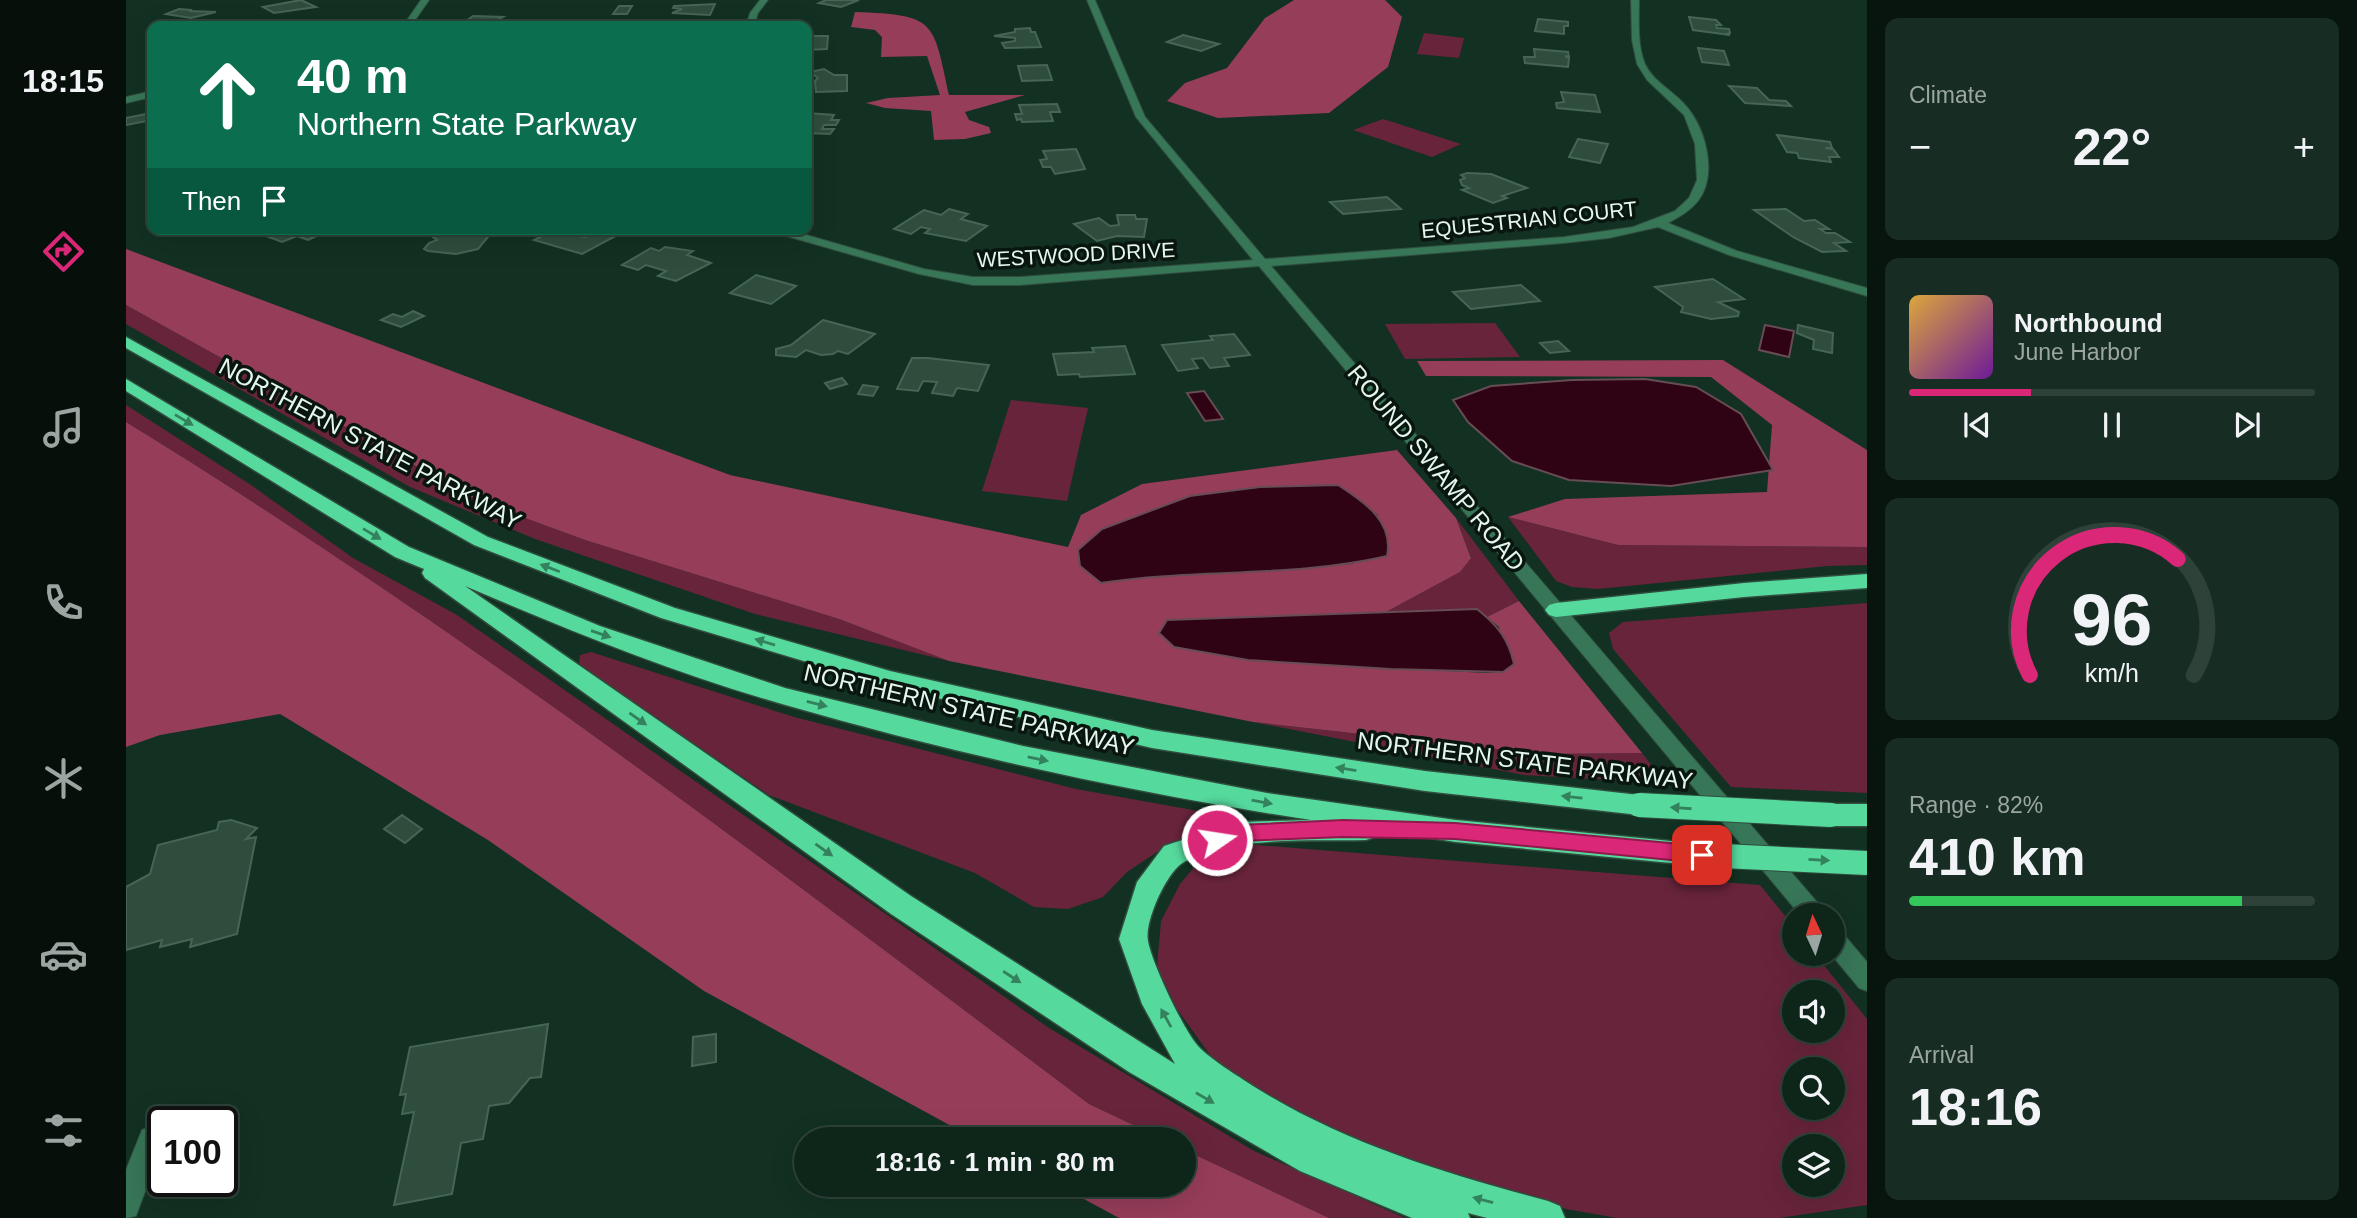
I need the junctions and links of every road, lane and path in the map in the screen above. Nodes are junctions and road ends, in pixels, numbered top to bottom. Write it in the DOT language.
graph roads {
  1 [pos="425,0"];
  2 [pos="764,0"];
  3 [pos="1091,0"];
  4 [pos="1635,0"];
  5 [pos="410,21"];
  6 [pos="752,21"];
  7 [pos="147,95"];
  8 [pos="126,100"];
  9 [pos="1660,223"];
  10 [pos="794,235"];
  11 [pos="1261,263"];
  12 [pos="1867,292"];
  13 [pos="126,342"];
  14 [pos="126,384"];
  15 [pos="402,552"];
  16 [pos="1867,582"];
  17 [pos="1556,610"];
  18 [pos="1867,815"];
  19 [pos="1455,831"];
  20 [pos="1867,863"];
  21 [pos="1804,903"];
  22 [pos="1845,954"];
  23 [pos="1867,980"];
  24 [pos="147,1150"];
  25 [pos="126,1206"];
  26 [pos="1453,1218"];
  27 [pos="1549,1218"];
  1 -- 5 [label="street"];
  2 -- 6 [label="street"];
  3 -- 11 [label="street, ROUND SWAMP ROAD"];
  4 -- 9 [label="street, EQUESTRIAN COURT"];
  7 -- 8 [label="street"];
  9 -- 11 [label="street, EQUESTRIAN COURT"];
  9 -- 12 [label="street"];
  10 -- 11 [label="street, WESTWOOD DRIVE"];
  11 -- 17 [label="street, ROUND SWAMP ROAD"];
  18 -- 13 [label="highway, NORTHERN STATE PARKWAY, one-way, bridge"];
  14 -- 15 [label="highway, NORTHERN STATE PARKWAY, one-way"];
  15 -- 19 [label="highway, NORTHERN STATE PARKWAY, one-way"];
  15 -- 26 [label="highway, one-way"];
  16 -- 17 [label="highway"];
  17 -- 21 [label="street, ROUND SWAMP ROAD"];
  19 -- 20 [label="highway, NORTHERN STATE PARKWAY, one-way, bridge"];
  27 -- 19 [label="highway, one-way"];
  22 -- 23 [label="street"];
  24 -- 25 [label="street"];
}
